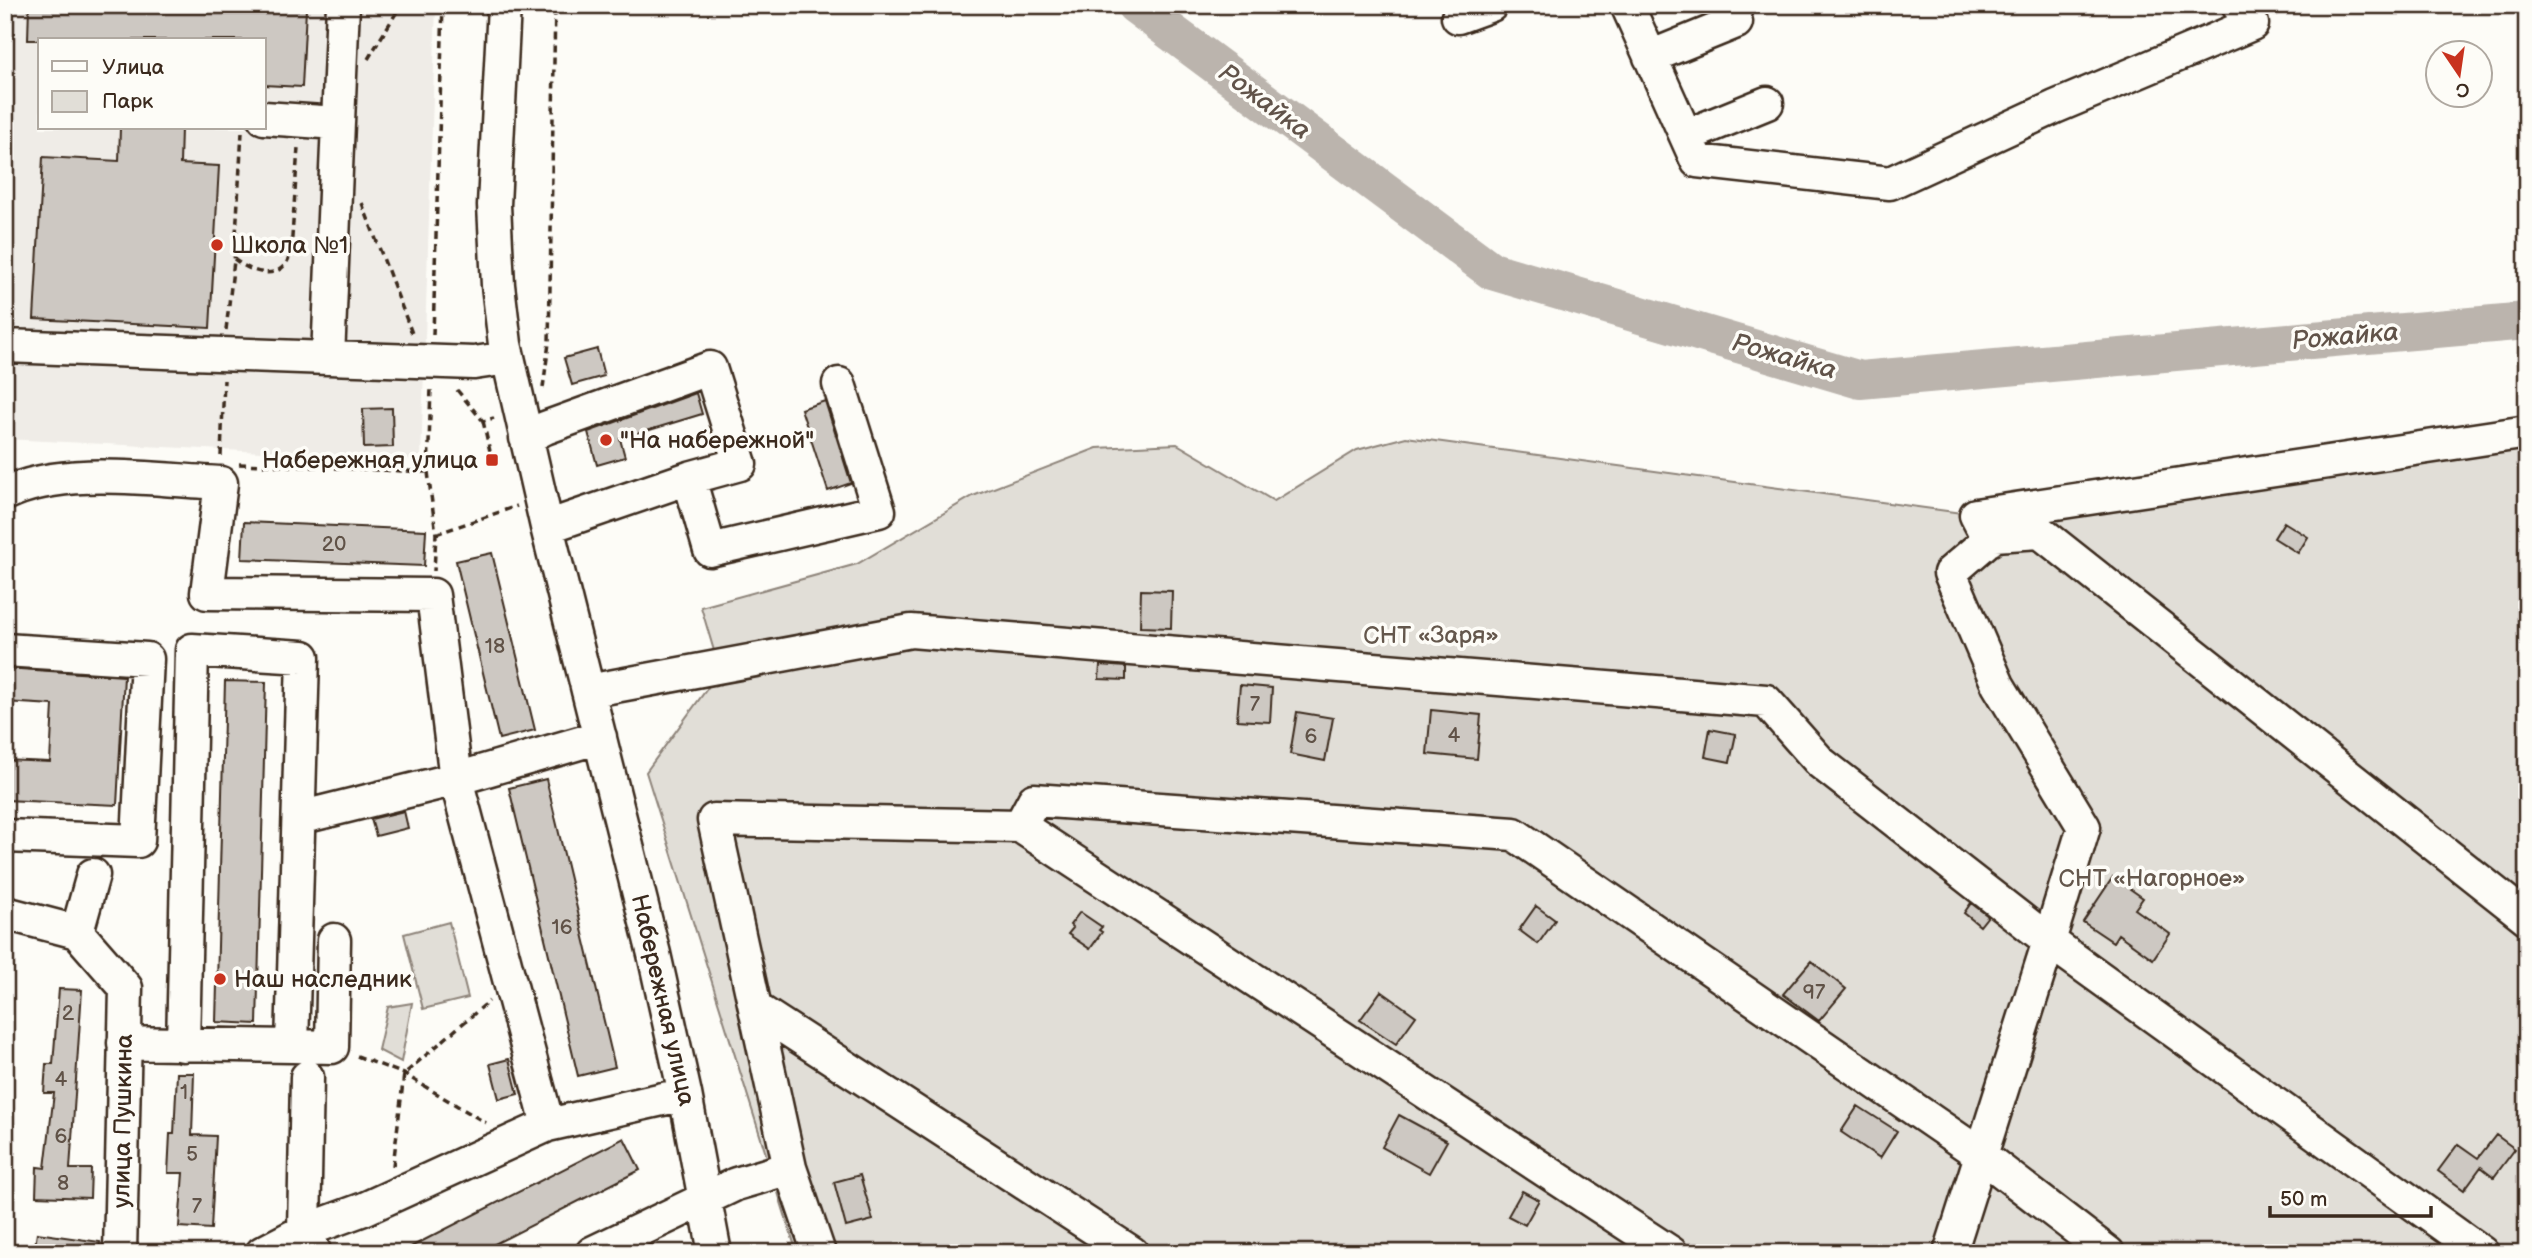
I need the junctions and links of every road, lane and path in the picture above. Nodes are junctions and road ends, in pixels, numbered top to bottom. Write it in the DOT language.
graph roads {
  1 [pos="343,5"];
  2 [pos="395,5"];
  3 [pos="401,5"];
  4 [pos="443,5"];
  5 [pos="504,5"];
  6 [pos="555,5"];
  7 [pos="1491,5"];
  8 [pos="1627,5"];
  9 [pos="2245,15"];
  10 [pos="394,17"];
  11 [pos="1458,17"];
  12 [pos="1736,22"];
  13 [pos="1650,57"];
  14 [pos="366,63"];
  15 [pos="1767,103"];
  16 [pos="266,118"];
  17 [pos="300,120"];
  18 [pos="337,123"];
  19 [pos="243,130"];
  20 [pos="1686,136"];
  21 [pos="360,198"];
  22 [pos="234,259"];
  23 [pos="5,346"];
  24 [pos="225,355"];
  25 [pos="328,358"];
  26 [pos="508,358"];
  27 [pos="427,361"];
  28 [pos="839,384"];
  29 [pos="483,421"];
  30 [pos="523,425"];
  31 [pos="2527,432"];
  32 [pos="492,460"];
  33 [pos="221,463"];
  34 [pos="235,464"];
  35 [pos="428,472"];
  36 [pos="689,478"];
  37 [pos="5,494"];
  38 [pos="544,515"];
  39 [pos="436,534"];
  40 [pos="1989,540"];
  41 [pos="433,595"];
  42 [pos="5,650"];
  43 [pos="588,691"];
  44 [pos="600,737"];
  45 [pos="456,779"];
  46 [pos="299,818"];
  47 [pos="1020,826"];
  48 [pos="5,836"];
  49 [pos="93,875"];
  50 [pos="5,913"];
  51 [pos="2527,918"];
  52 [pos="77,932"];
  53 [pos="334,940"];
  54 [pos="2049,941"];
  55 [pos="510,986"];
  56 [pos="755,1008"];
  57 [pos="124,1043"];
  58 [pos="183,1045"];
  59 [pos="292,1046"];
  60 [pos="332,1047"];
  61 [pos="404,1074"];
  62 [pos="307,1077"];
  63 [pos="685,1094"];
  64 [pos="548,1125"];
  65 [pos="512,1139"];
  66 [pos="1981,1155"];
  67 [pos="789,1168"];
  68 [pos="390,1196"];
  69 [pos="704,1200"];
  70 [pos="648,1241"];
  71 [pos="310,1242"];
  72 [pos="120,1253"];
  73 [pos="261,1253"];
  74 [pos="592,1253"];
  75 [pos="715,1253"];
  76 [pos="819,1253"];
  77 [pos="1132,1253"];
  78 [pos="1671,1253"];
  79 [pos="1950,1253"];
  80 [pos="2108,1253"];
  81 [pos="2482,1253"];
  1 -- 18 [label="street"];
  2 -- 10 [label="path"];
  3 -- 10 [label="path"];
  4 -- 27 [label="path"];
  5 -- 26 [label="street, Набережная улица"];
  6 -- 30 [label="path"];
  7 -- 11 [label="street"];
  8 -- 13 [label="street"];
  9 -- 20 [label="street"];
  10 -- 14 [label="path"];
  12 -- 13 [label="street"];
  13 -- 20 [label="street"];
  15 -- 20 [label="street"];
  16 -- 17 [label="street"];
  17 -- 18 [label="street"];
  17 -- 22 [label="path"];
  18 -- 25 [label="street"];
  19 -- 22 [label="path"];
  21 -- 27 [label="path"];
  22 -- 24 [label="path"];
  23 -- 24 [label="street"];
  24 -- 25 [label="street"];
  24 -- 33 [label="path"];
  25 -- 27 [label="street"];
  26 -- 27 [label="street"];
  26 -- 30 [label="street, Набережная улица"];
  27 -- 29 [label="path"];
  27 -- 35 [label="path"];
  28 -- 36 [label="street"];
  29 -- 30 [label="path"];
  29 -- 32 [label="path"];
  30 -- 36 [label="street"];
  30 -- 38 [label="street, Набережная улица"];
  31 -- 40 [label="street"];
  34 -- 35 [label="path"];
  35 -- 39 [label="path"];
  36 -- 38 [label="street"];
  37 -- 41 [label="street"];
  38 -- 39 [label="path"];
  38 -- 43 [label="street, Набережная улица"];
  39 -- 41 [label="path"];
  40 -- 51 [label="street"];
  40 -- 54 [label="street"];
  41 -- 45 [label="street"];
  42 -- 48 [label="street"];
  43 -- 44 [label="street, Набережная улица"];
  43 -- 54 [label="street"];
  44 -- 45 [label="street"];
  44 -- 63 [label="street, Набережная улица"];
  45 -- 46 [label="street"];
  45 -- 55 [label="street"];
  46 -- 58 [label="street"];
  46 -- 59 [label="street"];
  47 -- 56 [label="street"];
  47 -- 66 [label="street"];
  47 -- 78 [label="street"];
  49 -- 52 [label="street"];
  50 -- 52 [label="street"];
  52 -- 57 [label="street, улица Пушкина"];
  53 -- 60 [label="street"];
  54 -- 66 [label="street"];
  54 -- 81 [label="street"];
  55 -- 61 [label="path"];
  55 -- 64 [label="street"];
  56 -- 67 [label="street"];
  56 -- 77 [label="street"];
  57 -- 58 [label="street"];
  57 -- 72 [label="street, улица Пушкина"];
  58 -- 59 [label="street"];
  59 -- 60 [label="street"];
  60 -- 61 [label="path"];
  61 -- 65 [label="path"];
  61 -- 68 [label="path"];
  62 -- 71 [label="street"];
  63 -- 64 [label="street"];
  63 -- 69 [label="street, Набережная улица"];
  64 -- 65 [label="street"];
  65 -- 68 [label="street"];
  66 -- 79 [label="street"];
  66 -- 80 [label="street"];
  67 -- 69 [label="street"];
  67 -- 76 [label="street"];
  68 -- 71 [label="street"];
  69 -- 70 [label="street"];
  69 -- 75 [label="street, Набережная улица"];
  70 -- 74 [label="street"];
  71 -- 73 [label="street"];
}
